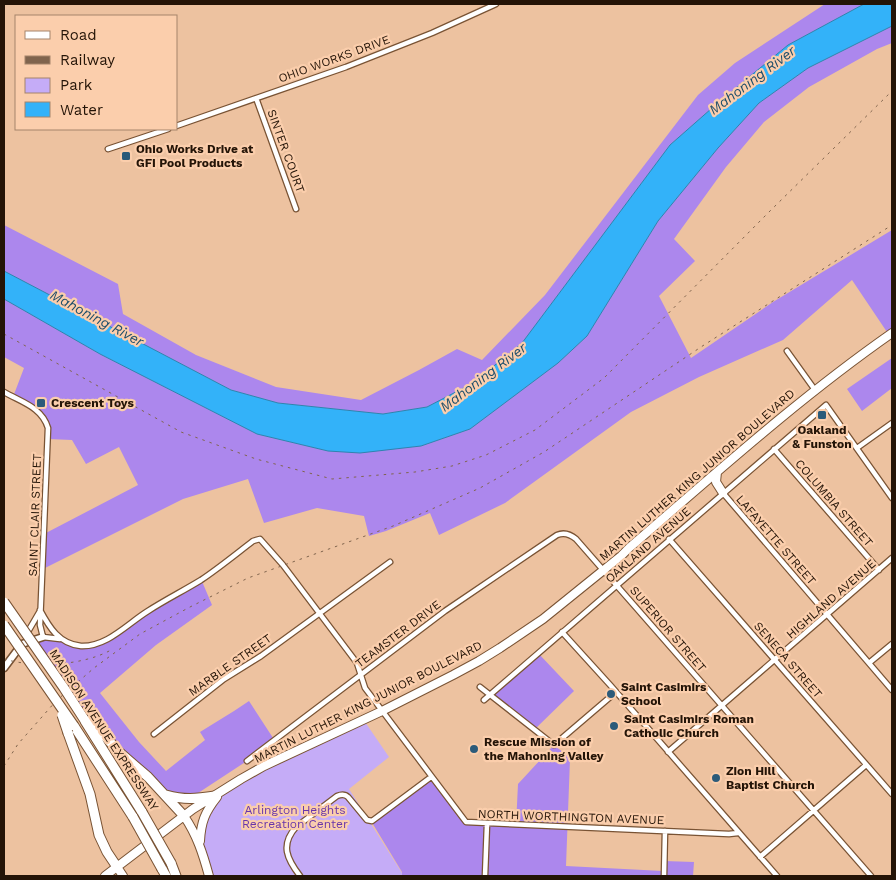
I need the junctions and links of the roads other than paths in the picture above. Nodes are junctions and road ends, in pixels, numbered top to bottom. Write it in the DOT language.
graph roads {
  1 [pos="496,4"];
  2 [pos="256,98"];
  3 [pos="178,125"];
  4 [pos="165,130"];
  5 [pos="108,149"];
  6 [pos="296,209"];
  7 [pos="892,333"];
  8 [pos="787,351"];
  9 [pos="815,390"];
  10 [pos="4,392"];
  11 [pos="892,424"];
  12 [pos="857,448"];
  13 [pos="774,449"];
  14 [pos="717,472"];
  15 [pos="722,493"];
  16 [pos="892,498"];
  17 [pos="567,534"];
  18 [pos="669,539"];
  19 [pos="892,558"];
  20 [pos="390,562"];
  21 [pos="604,570"];
  22 [pos="879,570"];
  23 [pos="617,585"];
  24 [pos="4,602"];
  25 [pos="40,610"];
  26 [pos="319,614"];
  27 [pos="827,615"];
  28 [pos="4,625"];
  29 [pos="562,632"];
  30 [pos="43,637"];
  31 [pos="60,639"];
  32 [pos="22,644"];
  33 [pos="892,644"];
  34 [pos="775,660"];
  35 [pos="869,663"];
  36 [pos="4,668"];
  37 [pos="361,675"];
  38 [pos="480,687"];
  39 [pos="892,690"];
  40 [pos="616,692"];
  41 [pos="490,695"];
  42 [pos="484,700"];
  43 [pos="722,706"];
  44 [pos="382,710"];
  45 [pos="86,717"];
  46 [pos="71,730"];
  47 [pos="154,734"];
  48 [pos="668,752"];
  49 [pos="247,761"];
  50 [pos="866,765"];
  51 [pos="431,777"];
  52 [pos="165,794"];
  53 [pos="218,794"];
  54 [pos="892,794"];
  55 [pos="814,811"];
  56 [pos="184,816"];
  57 [pos="487,824"];
  58 [pos="666,831"];
  59 [pos="738,832"];
  60 [pos="200,843"];
  61 [pos="760,857"];
  62 [pos="117,867"];
  63 [pos="164,872"];
  64 [pos="105,876"];
  65 [pos="123,876"];
  66 [pos="176,876"];
  67 [pos="209,876"];
  68 [pos="300,876"];
  69 [pos="485,876"];
  70 [pos="664,876"];
  71 [pos="776,876"];
  72 [pos="871,876"];
  1 -- 2 [label="street, OHIO WORKS DRIVE"];
  2 -- 3 [label="street, OHIO WORKS DRIVE"];
  2 -- 6 [label="street, SINTER COURT"];
  4 -- 5 [label="street"];
  7 -- 9 [label="main road, MARTIN LUTHER KING JUNIOR BOULEVARD"];
  8 -- 9 [label="street"];
  9 -- 14 [label="main road, MARTIN LUTHER KING JUNIOR BOULEVARD"];
  10 -- 25 [label="street, SAINT CLAIR STREET"];
  11 -- 12 [label="street"];
  12 -- 13 [label="street, OAKLAND AVENUE"];
  12 -- 16 [label="street"];
  13 -- 15 [label="street, OAKLAND AVENUE"];
  13 -- 22 [label="street, COLUMBIA STREET"];
  14 -- 15 [label="main road"];
  14 -- 21 [label="main road, MARTIN LUTHER KING JUNIOR BOULEVARD"];
  15 -- 18 [label="street, OAKLAND AVENUE"];
  15 -- 27 [label="street, LAFAYETTE STREET"];
  17 -- 21 [label="street, SUPERIOR STREET"];
  17 -- 37 [label="street, TEAMSTER DRIVE"];
  18 -- 23 [label="street, OAKLAND AVENUE"];
  18 -- 34 [label="street, SENECA STREET"];
  19 -- 22 [label="street, HIGHLAND AVENUE"];
  20 -- 26 [label="street, MARBLE STREET"];
  21 -- 23 [label="street, SUPERIOR STREET"];
  21 -- 44 [label="main road, MARTIN LUTHER KING JUNIOR BOULEVARD"];
  22 -- 27 [label="street, HIGHLAND AVENUE"];
  23 -- 29 [label="street, OAKLAND AVENUE"];
  23 -- 43 [label="street, SUPERIOR STREET"];
  24 -- 45 [label="highway, MADISON AVENUE EXPRESSWAY, bridge"];
  25 -- 30 [label="street, SAINT CLAIR STREET"];
  25 -- 31 [label="street"];
  25 -- 32 [label="street, SAINT CLAIR STREET"];
  26 -- 31 [label="street, NORTH WORTHINGTON AVENUE"];
  26 -- 37 [label="street, NORTH WORTHINGTON AVENUE"];
  26 -- 47 [label="street, MARBLE STREET"];
  27 -- 34 [label="street, HIGHLAND AVENUE"];
  27 -- 35 [label="street, LAFAYETTE STREET"];
  28 -- 46 [label="highway, MADISON AVENUE EXPRESSWAY, bridge"];
  29 -- 40 [label="street"];
  29 -- 41 [label="street, OAKLAND AVENUE"];
  30 -- 31 [label="street"];
  30 -- 32 [label="street"];
  32 -- 36 [label="street"];
  33 -- 35 [label="street"];
  34 -- 43 [label="street, HIGHLAND AVENUE"];
  34 -- 50 [label="street, SENECA STREET"];
  35 -- 39 [label="street, LAFAYETTE STREET"];
  37 -- 44 [label="street, NORTH WORTHINGTON AVENUE"];
  37 -- 49 [label="street, TEAMSTER DRIVE"];
  38 -- 41 [label="street"];
  40 -- 41 [label="street"];
  40 -- 48 [label="street"];
  41 -- 42 [label="street, OAKLAND AVENUE"];
  43 -- 48 [label="street, HIGHLAND AVENUE"];
  43 -- 55 [label="street, SUPERIOR STREET"];
  44 -- 51 [label="street, NORTH WORTHINGTON AVENUE"];
  44 -- 53 [label="main road, MARTIN LUTHER KING JUNIOR BOULEVARD"];
  45 -- 52 [label="highway"];
  45 -- 66 [label="highway, MADISON AVENUE EXPRESSWAY, bridge"];
  46 -- 62 [label="highway"];
  46 -- 63 [label="highway, MADISON AVENUE EXPRESSWAY, bridge"];
  48 -- 59 [label="street"];
  50 -- 54 [label="street, SENECA STREET"];
  50 -- 55 [label="street"];
  51 -- 57 [label="street, NORTH WORTHINGTON AVENUE"];
  51 -- 68 [label="street"];
  52 -- 53 [label="highway"];
  52 -- 56 [label="highway"];
  53 -- 56 [label="main road, MARTIN LUTHER KING JUNIOR BOULEVARD"];
  53 -- 60 [label="main road"];
  55 -- 61 [label="street"];
  55 -- 72 [label="street, SUPERIOR STREET"];
  56 -- 60 [label="main road"];
  56 -- 62 [label="main road, MARTIN LUTHER KING JUNIOR BOULEVARD"];
  57 -- 58 [label="street, NORTH WORTHINGTON AVENUE"];
  57 -- 69 [label="street"];
  58 -- 59 [label="street, NORTH WORTHINGTON AVENUE"];
  58 -- 70 [label="street"];
  59 -- 61 [label="street"];
  60 -- 67 [label="main road"];
  61 -- 71 [label="street"];
  62 -- 64 [label="main road, MARTIN LUTHER KING JUNIOR BOULEVARD"];
  62 -- 65 [label="main road"];
}
